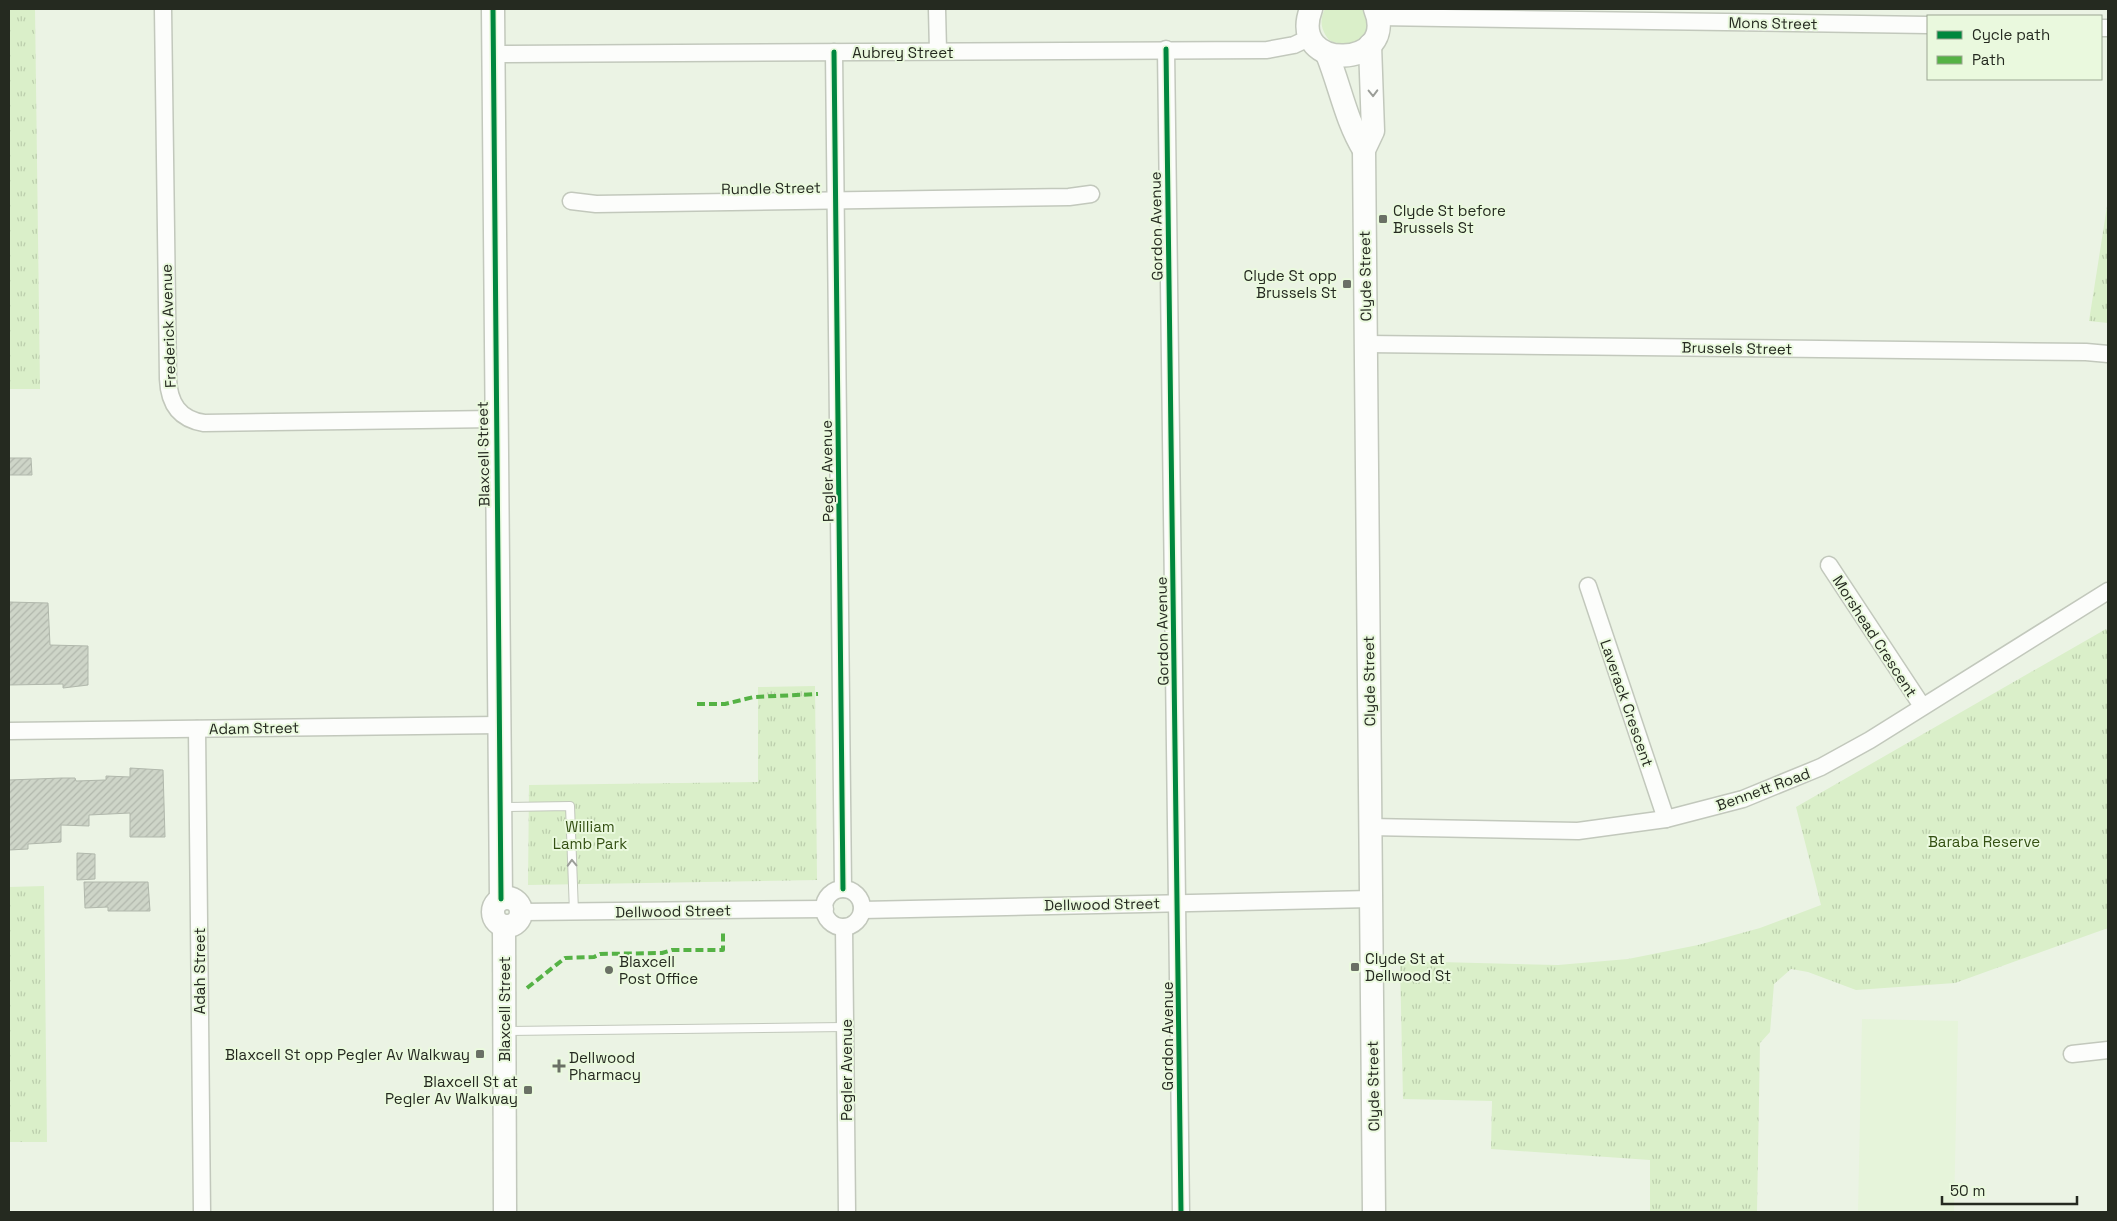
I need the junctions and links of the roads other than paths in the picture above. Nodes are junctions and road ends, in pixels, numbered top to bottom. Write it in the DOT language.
graph roads {
  1 [pos="163,9"];
  2 [pos="493,9"];
  3 [pos="937,9"];
  4 [pos="1311,9"];
  5 [pos="1376,13"];
  6 [pos="1927,25"];
  7 [pos="1311,37"];
  8 [pos="1370,45"];
  9 [pos="1166,49"];
  10 [pos="834,52"];
  11 [pos="938,52"];
  12 [pos="493,54"];
  13 [pos="1327,54"];
  14 [pos="1364,150"];
  15 [pos="1092,194"];
  16 [pos="836,200"];
  17 [pos="571,201"];
  18 [pos="1366,344"];
  19 [pos="2108,354"];
  20 [pos="495,419"];
  21 [pos="1829,566"];
  22 [pos="1588,586"];
  23 [pos="2108,591"];
  24 [pos="1922,706"];
  25 [pos="499,725"];
  26 [pos="197,729"];
  27 [pos="9,731"];
  28 [pos="501,807"];
  29 [pos="1666,819"];
  30 [pos="1370,827"];
  31 [pos="843,889"];
  32 [pos="501,899"];
  33 [pos="1371,899"];
  34 [pos="1178,903"];
  35 [pos="825,909"];
  36 [pos="862,910"];
  37 [pos="522,912"];
  38 [pos="574,912"];
  39 [pos="504,927"];
  40 [pos="844,927"];
  41 [pos="845,1027"];
  42 [pos="504,1031"];
  43 [pos="2108,1050"];
  44 [pos="2072,1054"];
  45 [pos="202,1212"];
  46 [pos="505,1212"];
  47 [pos="847,1212"];
  48 [pos="1181,1212"];
  49 [pos="1374,1212"];
  1 -- 20 [label="street, Frederick Avenue"];
  2 -- 12 [label="main road, Blaxcell Street"];
  3 -- 11 [label="street"];
  4 -- 7 [label="main road"];
  5 -- 6 [label="street, Mons Street"];
  5 -- 8 [label="main road, Clyde Street"];
  7 -- 9 [label="street, Aubrey Street"];
  7 -- 13 [label="main road, Clyde Street"];
  8 -- 13 [label="main road"];
  8 -- 14 [label="main road, Clyde Street, one-way"];
  9 -- 11 [label="street, Aubrey Street"];
  9 -- 34 [label="street, Gordon Avenue"];
  10 -- 11 [label="street, Aubrey Street"];
  10 -- 12 [label="street, Aubrey Street"];
  10 -- 16 [label="street, Pegler Avenue"];
  12 -- 20 [label="main road, Blaxcell Street"];
  13 -- 14 [label="main road, Clyde Street"];
  14 -- 18 [label="main road, Clyde Street"];
  15 -- 16 [label="street, Rundle Street"];
  16 -- 17 [label="street, Rundle Street"];
  16 -- 31 [label="street, Pegler Avenue"];
  18 -- 19 [label="street, Brussels Street"];
  18 -- 30 [label="main road, Clyde Street"];
  20 -- 25 [label="main road, Blaxcell Street"];
  21 -- 24 [label="street, Morshead Crescent"];
  22 -- 29 [label="street, Laverack Crescent"];
  23 -- 24 [label="street, Bennett Road"];
  24 -- 29 [label="street, Bennett Road"];
  25 -- 26 [label="street, Adam Street"];
  25 -- 28 [label="main road, Blaxcell Street"];
  26 -- 27 [label="street, Adam Street"];
  26 -- 45 [label="street, Adah Street"];
  28 -- 32 [label="main road, Blaxcell Street"];
  38 -- 28 [label="lane, one-way"];
  29 -- 30 [label="street, Bennett Road"];
  30 -- 33 [label="main road, Clyde Street"];
  31 -- 35 [label="street"];
  31 -- 36 [label="street"];
  32 -- 37 [label="main road"];
  32 -- 39 [label="main road"];
  33 -- 34 [label="street, Dellwood Street"];
  33 -- 49 [label="main road, Clyde Street"];
  34 -- 36 [label="street, Dellwood Street"];
  34 -- 48 [label="street, Gordon Avenue"];
  35 -- 38 [label="street, Dellwood Street"];
  35 -- 40 [label="street"];
  36 -- 40 [label="street"];
  37 -- 38 [label="street, Dellwood Street"];
  37 -- 39 [label="main road"];
  39 -- 42 [label="main road, Blaxcell Street"];
  40 -- 41 [label="street, Pegler Avenue"];
  41 -- 42 [label="lane"];
  41 -- 47 [label="street, Pegler Avenue"];
  42 -- 46 [label="main road, Blaxcell Street"];
  43 -- 44 [label="street"];
}
